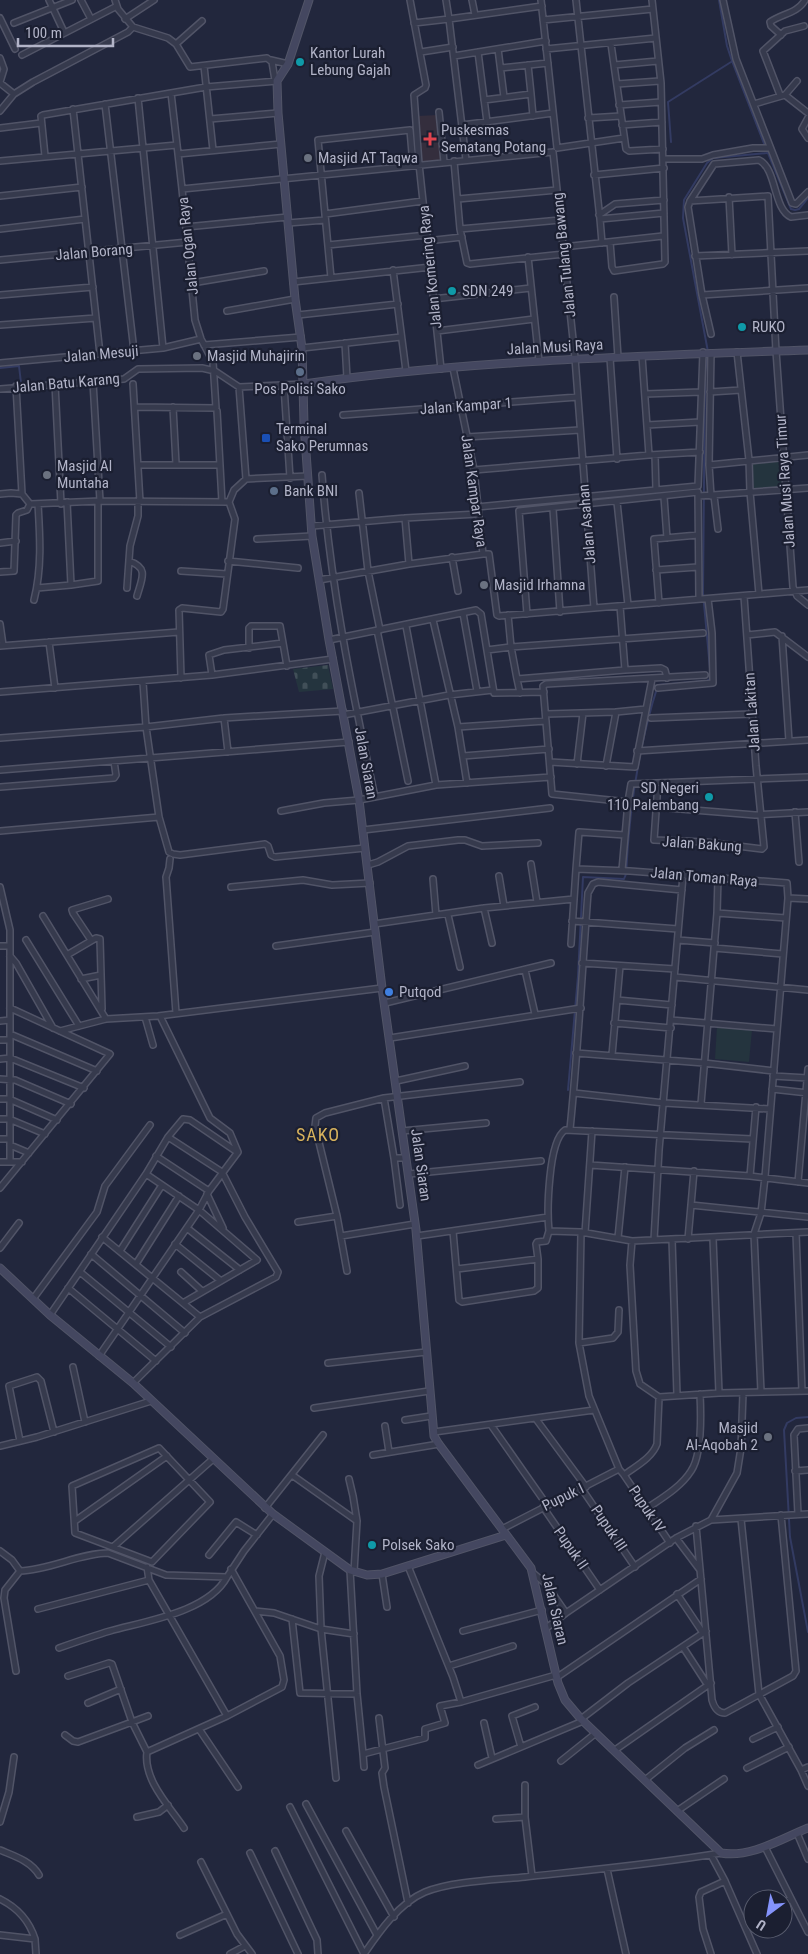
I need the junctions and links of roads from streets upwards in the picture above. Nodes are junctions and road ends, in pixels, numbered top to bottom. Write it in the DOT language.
graph roads {
  1 [pos="49,0"];
  2 [pos="81,0"];
  3 [pos="115,0"];
  4 [pos="154,0"];
  5 [pos="310,0"];
  6 [pos="410,0"];
  7 [pos="446,0"];
  8 [pos="472,0"];
  9 [pos="576,0"];
  10 [pos="652,0"];
  11 [pos="723,0"];
  12 [pos="805,0"];
  13 [pos="68,1"];
  14 [pos="541,3"];
  15 [pos="117,6"];
  16 [pos="53,8"];
  17 [pos="653,9"];
  18 [pos="475,15"];
  19 [pos="579,17"];
  20 [pos="125,19"];
  21 [pos="449,19"];
  22 [pos="0,20"];
  23 [pos="91,20"];
  24 [pos="543,20"];
  25 [pos="202,21"];
  26 [pos="14,23"];
  27 [pos="414,23"];
  28 [pos="804,26"];
  29 [pos="133,27"];
  30 [pos="64,32"];
  31 [pos="781,35"];
  32 [pos="656,38"];
  33 [pos="546,41"];
  34 [pos="176,44"];
  35 [pos="611,44"];
  36 [pos="581,46"];
  37 [pos="15,48"];
  38 [pos="453,48"];
  39 [pos="498,49"];
  40 [pos="546,49"];
  41 [pos="421,52"];
  42 [pos="478,52"];
  43 [pos="22,54"];
  44 [pos="454,56"];
  45 [pos="0,58"];
  46 [pos="271,60"];
  47 [pos="658,61"];
  48 [pos="548,63"];
  49 [pos="288,64"];
  50 [pos="528,65"];
  51 [pos="614,65"];
  52 [pos="204,66"];
  53 [pos="501,68"];
  54 [pos="276,80"];
  55 [pos="660,81"];
  56 [pos="797,81"];
  57 [pos="0,82"];
  58 [pos="616,84"];
  59 [pos="206,87"];
  60 [pos="171,93"];
  61 [pos="14,94"];
  62 [pos="531,94"];
  63 [pos="783,95"];
  64 [pos="504,97"];
  65 [pos="138,98"];
  66 [pos="484,100"];
  67 [pos="661,102"];
  68 [pos="106,104"];
  69 [pos="754,104"];
  70 [pos="619,105"];
  71 [pos="73,109"];
  72 [pos="0,111"];
  73 [pos="438,112"];
  74 [pos="278,113"];
  75 [pos="553,113"];
  76 [pos="808,113"];
  77 [pos="533,116"];
  78 [pos="621,116"];
  79 [pos="588,118"];
  80 [pos="808,118"];
  81 [pos="210,119"];
  82 [pos="487,122"];
  83 [pos="662,122"];
  84 [pos="42,123"];
  85 [pos="462,125"];
  86 [pos="622,125"];
  87 [pos="0,128"];
  88 [pos="624,138"];
  89 [pos="808,138"];
  90 [pos="414,140"];
  91 [pos="281,144"];
  92 [pos="590,144"];
  93 [pos="177,145"];
  94 [pos="142,148"];
  95 [pos="768,148"];
  96 [pos="663,149"];
  97 [pos="111,150"];
  98 [pos="213,150"];
  99 [pos="555,150"];
  100 [pos="78,153"];
  101 [pos="178,154"];
  102 [pos="46,156"];
  103 [pos="663,159"];
  104 [pos="466,160"];
  105 [pos="0,161"];
  106 [pos="454,161"];
  107 [pos="444,162"];
  108 [pos="416,165"];
  109 [pos="664,168"];
  110 [pos="320,175"];
  111 [pos="594,175"];
  112 [pos="285,179"];
  113 [pos="82,187"];
  114 [pos="182,189"];
  115 [pos="557,190"];
  116 [pos="808,192"];
  117 [pos="778,195"];
  118 [pos="0,196"];
  119 [pos="768,196"];
  120 [pos="728,197"];
  121 [pos="458,199"];
  122 [pos="664,200"];
  123 [pos="423,201"];
  124 [pos="690,201"];
  125 [pos="664,212"];
  126 [pos="808,215"];
  127 [pos="325,217"];
  128 [pos="600,217"];
  129 [pos="86,219"];
  130 [pos="288,220"];
  131 [pos="560,220"];
  132 [pos="186,227"];
  133 [pos="0,229"];
  134 [pos="460,229"];
  135 [pos="427,235"];
  136 [pos="663,236"];
  137 [pos="462,237"];
  138 [pos="428,241"];
  139 [pos="188,242"];
  140 [pos="610,242"];
  141 [pos="602,243"];
  142 [pos="328,245"];
  143 [pos="153,246"];
  144 [pos="563,247"];
  145 [pos="122,249"];
  146 [pos="808,251"];
  147 [pos="89,252"];
  148 [pos="771,253"];
  149 [pos="564,254"];
  150 [pos="732,254"];
  151 [pos="695,256"];
  152 [pos="528,257"];
  153 [pos="0,260"];
  154 [pos="430,267"];
  155 [pos="393,270"];
  156 [pos="264,271"];
  157 [pos="331,278"];
  158 [pos="293,282"];
  159 [pos="192,283"];
  160 [pos="93,287"];
  161 [pos="531,288"];
  162 [pos="808,288"];
  163 [pos="773,291"];
  164 [pos="0,295"];
  165 [pos="702,295"];
  166 [pos="614,297"];
  167 [pos="295,299"];
  168 [pos="433,299"];
  169 [pos="398,304"];
  170 [pos="227,311"];
  171 [pos="298,315"];
  172 [pos="96,318"];
  173 [pos="534,319"];
  174 [pos="0,325"];
  175 [pos="437,332"];
  176 [pos="711,334"];
  177 [pos="401,337"];
  178 [pos="300,338"];
  179 [pos="200,339"];
  180 [pos="345,343"];
  181 [pos="204,345"];
  182 [pos="163,348"];
  183 [pos="302,348"];
  184 [pos="808,350"];
  185 [pos="134,351"];
  186 [pos="776,351"];
  187 [pos="707,352"];
  188 [pos="737,352"];
  189 [pos="100,354"];
  190 [pos="642,356"];
  191 [pos="614,357"];
  192 [pos="574,358"];
  193 [pos="538,361"];
  194 [pos="0,363"];
  195 [pos="453,368"];
  196 [pos="441,369"];
  197 [pos="215,371"];
  198 [pos="406,371"];
  199 [pos="347,378"];
  200 [pos="93,382"];
  201 [pos="54,384"];
  202 [pos="133,384"];
  203 [pos="304,384"];
  204 [pos="16,386"];
  205 [pos="284,386"];
  206 [pos="239,387"];
  207 [pos="0,389"];
  208 [pos="741,390"];
  209 [pos="701,392"];
  210 [pos="710,392"];
  211 [pos="645,394"];
  212 [pos="578,397"];
  213 [pos="460,406"];
  214 [pos="135,407"];
  215 [pos="173,407"];
  216 [pos="217,411"];
  217 [pos="343,415"];
  218 [pos="700,422"];
  219 [pos="648,424"];
  220 [pos="580,430"];
  221 [pos="467,437"];
  222 [pos="700,452"];
  223 [pos="652,455"];
  224 [pos="808,455"];
  225 [pos="784,458"];
  226 [pos="617,459"];
  227 [pos="749,460"];
  228 [pos="582,462"];
  229 [pos="176,464"];
  230 [pos="712,464"];
  231 [pos="138,465"];
  232 [pos="220,465"];
  233 [pos="474,470"];
  234 [pos="322,475"];
  235 [pos="308,476"];
  236 [pos="290,478"];
  237 [pos="246,479"];
  238 [pos="808,488"];
  239 [pos="656,490"];
  240 [pos="786,490"];
  241 [pos="699,491"];
  242 [pos="750,492"];
  243 [pos="359,493"];
  244 [pos="0,494"];
  245 [pos="22,494"];
  246 [pos="711,496"];
  247 [pos="664,497"];
  248 [pos="585,498"];
  249 [pos="547,501"];
  250 [pos="99,502"];
  251 [pos="139,502"];
  252 [pos="222,502"];
  253 [pos="229,502"];
  254 [pos="535,502"];
  255 [pos="617,502"];
  256 [pos="64,503"];
  257 [pos="518,503"];
  258 [pos="30,504"];
  259 [pos="38,504"];
  260 [pos="585,505"];
  261 [pos="477,507"];
  262 [pos="536,509"];
  263 [pos="550,509"];
  264 [pos="519,511"];
  265 [pos="478,514"];
  266 [pos="406,518"];
  267 [pos="362,522"];
  268 [pos="326,525"];
  269 [pos="312,526"];
  270 [pos="718,529"];
  271 [pos="698,535"];
  272 [pos="312,536"];
  273 [pos="257,538"];
  274 [pos="667,538"];
  275 [pos="16,541"];
  276 [pos="0,543"];
  277 [pos="483,554"];
  278 [pos="452,558"];
  279 [pos="129,561"];
  280 [pos="228,561"];
  281 [pos="409,564"];
  282 [pos="698,567"];
  283 [pos="298,568"];
  284 [pos="656,570"];
  285 [pos="180,571"];
  286 [pos="368,571"];
  287 [pos="0,572"];
  288 [pos="227,574"];
  289 [pos="332,577"];
  290 [pos="319,580"];
  291 [pos="72,585"];
  292 [pos="37,588"];
  293 [pos="127,588"];
  294 [pos="458,590"];
  295 [pos="808,590"];
  296 [pos="794,591"];
  297 [pos="759,594"];
  298 [pos="137,596"];
  299 [pos="744,596"];
  300 [pos="703,599"];
  301 [pos="34,600"];
  302 [pos="659,602"];
  303 [pos="628,605"];
  304 [pos="620,606"];
  305 [pos="808,606"];
  306 [pos="594,608"];
  307 [pos="463,612"];
  308 [pos="560,612"];
  309 [pos="527,614"];
  310 [pos="508,615"];
  311 [pos="433,620"];
  312 [pos="0,624"];
  313 [pos="406,626"];
  314 [pos="378,630"];
  315 [pos="179,632"];
  316 [pos="704,634"];
  317 [pos="747,635"];
  318 [pos="782,636"];
  319 [pos="344,637"];
  320 [pos="329,640"];
  321 [pos="623,640"];
  322 [pos="49,642"];
  323 [pos="282,643"];
  324 [pos="2,646"];
  325 [pos="511,647"];
  326 [pos="249,648"];
  327 [pos="487,650"];
  328 [pos="808,657"];
  329 [pos="333,659"];
  330 [pos="287,666"];
  331 [pos="625,670"];
  332 [pos="212,675"];
  333 [pos="705,675"];
  334 [pos="181,678"];
  335 [pos="667,678"];
  336 [pos="517,679"];
  337 [pos="652,679"];
  338 [pos="143,682"];
  339 [pos="55,688"];
  340 [pos="658,688"];
  341 [pos="493,690"];
  342 [pos="477,691"];
  343 [pos="0,692"];
  344 [pos="544,692"];
  345 [pos="520,693"];
  346 [pos="449,695"];
  347 [pos="421,700"];
  348 [pos="391,706"];
  349 [pos="646,709"];
  350 [pos="356,712"];
  351 [pos="616,712"];
  352 [pos="343,713"];
  353 [pos="584,713"];
  354 [pos="546,714"];
  355 [pos="751,714"];
  356 [pos="224,718"];
  357 [pos="651,718"];
  358 [pos="546,721"];
  359 [pos="146,727"];
  360 [pos="458,727"];
  361 [pos="0,738"];
  362 [pos="808,740"];
  363 [pos="789,741"];
  364 [pos="349,742"];
  365 [pos="754,744"];
  366 [pos="549,749"];
  367 [pos="637,751"];
  368 [pos="228,752"];
  369 [pos="463,756"];
  370 [pos="151,758"];
  371 [pos="114,761"];
  372 [pos="550,762"];
  373 [pos="577,764"];
  374 [pos="606,766"];
  375 [pos="0,770"];
  376 [pos="551,777"];
  377 [pos="808,777"];
  378 [pos="757,778"];
  379 [pos="408,781"];
  380 [pos="467,783"];
  381 [pos="658,783"];
  382 [pos="436,785"];
  383 [pos="0,788"];
  384 [pos="375,797"];
  385 [pos="359,800"];
  386 [pos="628,802"];
  387 [pos="550,808"];
  388 [pos="656,808"];
  389 [pos="281,811"];
  390 [pos="795,812"];
  391 [pos="808,812"];
  392 [pos="762,814"];
  393 [pos="159,817"];
  394 [pos="363,830"];
  395 [pos="0,831"];
  396 [pos="625,835"];
  397 [pos="538,843"];
  398 [pos="365,848"];
  399 [pos="170,859"];
  400 [pos="799,862"];
  401 [pos="531,864"];
  402 [pos="368,865"];
  403 [pos="576,869"];
  404 [pos="625,870"];
  405 [pos="499,876"];
  406 [pos="683,876"];
  407 [pos="433,878"];
  408 [pos="718,878"];
  409 [pos="370,882"];
  410 [pos="231,886"];
  411 [pos="0,887"];
  412 [pos="682,890"];
  413 [pos="788,898"];
  414 [pos="108,899"];
  415 [pos="574,899"];
  416 [pos="808,899"];
  417 [pos="537,902"];
  418 [pos="504,906"];
  419 [pos="484,908"];
  420 [pos="717,912"];
  421 [pos="436,915"];
  422 [pos="448,915"];
  423 [pos="43,916"];
  424 [pos="786,918"];
  425 [pos="574,921"];
  426 [pos="584,922"];
  427 [pos="374,924"];
  428 [pos="678,929"];
  429 [pos="376,932"];
  430 [pos="26,940"];
  431 [pos="91,940"];
  432 [pos="678,940"];
  433 [pos="492,943"];
  434 [pos="571,944"];
  435 [pos="714,945"];
  436 [pos="0,946"];
  437 [pos="9,946"];
  438 [pos="276,946"];
  439 [pos="783,954"];
  440 [pos="10,955"];
  441 [pos="67,955"];
  442 [pos="551,963"];
  443 [pos="582,963"];
  444 [pos="620,966"];
  445 [pos="460,967"];
  446 [pos="675,969"];
  447 [pos="525,970"];
  448 [pos="101,975"];
  449 [pos="674,977"];
  450 [pos="81,979"];
  451 [pos="711,980"];
  452 [pos="382,988"];
  453 [pos="781,988"];
  454 [pos="808,990"];
  455 [pos="617,1000"];
  456 [pos="385,1003"];
  457 [pos="672,1005"];
  458 [pos="10,1008"];
  459 [pos="576,1008"];
  460 [pos="102,1011"];
  461 [pos="176,1013"];
  462 [pos="535,1014"];
  463 [pos="160,1016"];
  464 [pos="145,1017"];
  465 [pos="106,1019"];
  466 [pos="10,1020"];
  467 [pos="671,1020"];
  468 [pos="0,1021"];
  469 [pos="614,1023"];
  470 [pos="708,1023"];
  471 [pos="78,1026"];
  472 [pos="53,1028"];
  473 [pos="671,1028"];
  474 [pos="777,1028"];
  475 [pos="60,1031"];
  476 [pos="10,1037"];
  477 [pos="390,1038"];
  478 [pos="0,1040"];
  479 [pos="153,1045"];
  480 [pos="576,1053"];
  481 [pos="612,1055"];
  482 [pos="10,1058"];
  483 [pos="0,1059"];
  484 [pos="668,1061"];
  485 [pos="704,1063"];
  486 [pos="465,1066"];
  487 [pos="808,1068"];
  488 [pos="97,1072"];
  489 [pos="773,1073"];
  490 [pos="10,1078"];
  491 [pos="808,1078"];
  492 [pos="0,1079"];
  493 [pos="396,1081"];
  494 [pos="520,1082"];
  495 [pos="84,1088"];
  496 [pos="772,1089"];
  497 [pos="807,1092"];
  498 [pos="574,1093"];
  499 [pos="398,1097"];
  500 [pos="384,1098"];
  501 [pos="9,1099"];
  502 [pos="0,1100"];
  503 [pos="664,1103"];
  504 [pos="71,1104"];
  505 [pos="701,1104"];
  506 [pos="756,1107"];
  507 [pos="770,1108"];
  508 [pos="9,1119"];
  509 [pos="0,1120"];
  510 [pos="57,1120"];
  511 [pos="486,1123"];
  512 [pos="150,1126"];
  513 [pos="570,1129"];
  514 [pos="402,1131"];
  515 [pos="592,1131"];
  516 [pos="45,1134"];
  517 [pos="661,1135"];
  518 [pos="168,1137"];
  519 [pos="752,1139"];
  520 [pos="0,1140"];
  521 [pos="10,1142"];
  522 [pos="238,1152"];
  523 [pos="29,1153"];
  524 [pos="156,1156"];
  525 [pos="394,1158"];
  526 [pos="406,1158"];
  527 [pos="541,1161"];
  528 [pos="0,1162"];
  529 [pos="10,1162"];
  530 [pos="22,1162"];
  531 [pos="590,1165"];
  532 [pos="625,1167"];
  533 [pos="659,1168"];
  534 [pos="694,1171"];
  535 [pos="222,1172"];
  536 [pos="146,1174"];
  537 [pos="409,1174"];
  538 [pos="750,1176"];
  539 [pos="765,1177"];
  540 [pos="798,1182"];
  541 [pos="808,1183"];
  542 [pos="1,1185"];
  543 [pos="162,1185"];
  544 [pos="208,1192"];
  545 [pos="411,1193"];
  546 [pos="399,1195"];
  547 [pos="179,1196"];
  548 [pos="400,1205"];
  549 [pos="691,1205"];
  550 [pos="199,1210"];
  551 [pos="761,1212"];
  552 [pos="337,1216"];
  553 [pos="808,1217"];
  554 [pos="548,1218"];
  555 [pos="298,1222"];
  556 [pos="19,1223"];
  557 [pos="415,1224"];
  558 [pos="187,1228"];
  559 [pos="224,1231"];
  560 [pos="453,1231"];
  561 [pos="549,1231"];
  562 [pos="808,1232"];
  563 [pos="583,1233"];
  564 [pos="796,1233"];
  565 [pos="754,1234"];
  566 [pos="341,1236"];
  567 [pos="417,1236"];
  568 [pos="102,1237"];
  569 [pos="618,1238"];
  570 [pos="713,1238"];
  571 [pos="672,1239"];
  572 [pos="688,1239"];
  573 [pos="654,1240"];
  574 [pos="632,1241"];
  575 [pos="176,1244"];
  576 [pos="0,1248"];
  577 [pos="120,1251"];
  578 [pos="91,1254"];
  579 [pos="268,1254"];
  580 [pos="538,1259"];
  581 [pos="257,1260"];
  582 [pos="136,1264"];
  583 [pos="0,1268"];
  584 [pos="457,1269"];
  585 [pos="240,1270"];
  586 [pos="347,1271"];
  587 [pos="80,1272"];
  588 [pos="181,1272"];
  589 [pos="153,1277"];
  590 [pos="221,1281"];
  591 [pos="68,1288"];
  592 [pos="202,1291"];
  593 [pos="140,1296"];
  594 [pos="33,1299"];
  595 [pos="183,1303"];
  596 [pos="619,1310"];
  597 [pos="129,1312"];
  598 [pos="50,1315"];
  599 [pos="200,1318"];
  600 [pos="118,1329"];
  601 [pos="185,1333"];
  602 [pos="579,1342"];
  603 [pos="171,1346"];
  604 [pos="426,1352"];
  605 [pos="100,1356"];
  606 [pos="156,1361"];
  607 [pos="328,1363"];
  608 [pos="73,1367"];
  609 [pos="133,1383"];
  610 [pos="429,1391"];
  611 [pos="805,1391"];
  612 [pos="761,1392"];
  613 [pos="719,1393"];
  614 [pos="743,1393"];
  615 [pos="700,1394"];
  616 [pos="677,1396"];
  617 [pos="659,1397"];
  618 [pos="151,1401"];
  619 [pos="314,1408"];
  620 [pos="594,1410"];
  621 [pos="431,1416"];
  622 [pos="536,1419"];
  623 [pos="405,1420"];
  624 [pos="85,1422"];
  625 [pos="490,1425"];
  626 [pos="385,1426"];
  627 [pos="808,1428"];
  628 [pos="54,1432"];
  629 [pos="434,1432"];
  630 [pos="323,1435"];
  631 [pos="20,1441"];
  632 [pos="438,1444"];
  633 [pos="0,1446"];
  634 [pos="389,1452"];
  635 [pos="373,1455"];
  636 [pos="167,1456"];
  637 [pos="213,1458"];
  638 [pos="618,1469"];
  639 [pos="808,1470"];
  640 [pos="795,1471"];
  641 [pos="624,1475"];
  642 [pos="292,1476"];
  643 [pos="348,1479"];
  644 [pos="188,1480"];
  645 [pos="584,1488"];
  646 [pos="545,1506"];
  647 [pos="265,1508"];
  648 [pos="646,1508"];
  649 [pos="273,1514"];
  650 [pos="782,1514"];
  651 [pos="797,1514"];
  652 [pos="808,1514"];
  653 [pos="741,1519"];
  654 [pos="711,1520"];
  655 [pos="74,1521"];
  656 [pos="357,1522"];
  657 [pos="696,1526"];
  658 [pos="504,1532"];
  659 [pos="257,1535"];
  660 [pos="676,1538"];
  661 [pos="670,1543"];
  662 [pos="113,1547"];
  663 [pos="0,1551"];
  664 [pos="325,1552"];
  665 [pos="209,1555"];
  666 [pos="408,1566"];
  667 [pos="147,1567"];
  668 [pos="635,1567"];
  669 [pos="231,1569"];
  670 [pos="700,1570"];
  671 [pos="20,1571"];
  672 [pos="352,1571"];
  673 [pos="533,1573"];
  674 [pos="382,1574"];
  675 [pos="227,1577"];
  676 [pos="701,1579"];
  677 [pos="149,1580"];
  678 [pos="600,1590"];
  679 [pos="677,1594"];
  680 [pos="388,1607"];
  681 [pos="38,1610"];
  682 [pos="542,1610"];
  683 [pos="256,1611"];
  684 [pos="566,1613"];
  685 [pos="169,1616"];
  686 [pos="292,1618"];
  687 [pos="321,1629"];
  688 [pos="546,1629"];
  689 [pos="463,1631"];
  690 [pos="704,1632"];
  691 [pos="354,1634"];
  692 [pos="513,1646"];
  693 [pos="683,1646"];
  694 [pos="59,1648"];
  695 [pos="449,1666"];
  696 [pos="16,1671"];
  697 [pos="68,1676"];
  698 [pos="556,1676"];
  699 [pos="709,1684"];
  700 [pos="121,1690"];
  701 [pos="327,1693"];
  702 [pos="357,1694"];
  703 [pos="759,1694"];
  704 [pos="461,1702"];
  705 [pos="88,1704"];
  706 [pos="535,1707"];
  707 [pos="148,1716"];
  708 [pos="227,1716"];
  709 [pos="379,1718"];
  710 [pos="582,1720"];
  711 [pos="132,1722"];
  712 [pos="484,1723"];
  713 [pos="778,1727"];
  714 [pos="199,1729"];
  715 [pos="714,1730"];
  716 [pos="596,1733"];
  717 [pos="64,1735"];
  718 [pos="753,1739"];
  719 [pos="522,1747"];
  720 [pos="788,1747"];
  721 [pos="383,1750"];
  722 [pos="615,1750"];
  723 [pos="147,1752"];
  724 [pos="363,1754"];
  725 [pos="14,1757"];
  726 [pos="492,1758"];
  727 [pos="561,1761"];
  728 [pos="478,1765"];
  729 [pos="364,1767"];
  730 [pos="808,1767"];
  731 [pos="747,1768"];
  732 [pos="801,1770"];
  733 [pos="336,1778"];
  734 [pos="724,1779"];
  735 [pos="645,1780"];
  736 [pos="525,1785"];
  737 [pos="808,1786"];
  738 [pos="238,1787"];
  739 [pos="306,1804"];
  740 [pos="168,1805"];
  741 [pos="290,1807"];
  742 [pos="677,1811"];
  743 [pos="525,1817"];
  744 [pos="137,1818"];
  745 [pos="496,1819"];
  746 [pos="0,1822"];
  747 [pos="184,1828"];
  748 [pos="808,1828"];
  749 [pos="346,1831"];
  750 [pos="797,1832"];
  751 [pos="765,1847"];
  752 [pos="0,1850"];
  753 [pos="275,1851"];
  754 [pos="250,1853"];
  755 [pos="721,1853"];
  756 [pos="711,1855"];
  757 [pos="808,1859"];
  758 [pos="201,1862"];
  759 [pos="607,1869"];
  760 [pos="39,1875"];
  761 [pos="532,1876"];
  762 [pos="725,1881"];
  763 [pos="786,1889"];
  764 [pos="0,1899"];
  765 [pos="408,1903"];
  766 [pos="793,1903"];
  767 [pos="227,1914"];
  768 [pos="394,1917"];
  769 [pos="808,1932"];
  770 [pos="0,1934"];
  771 [pos="180,1935"];
  772 [pos="377,1935"];
  773 [pos="35,1940"];
  774 [pos="245,1946"];
  775 [pos="36,1954"];
  776 [pos="230,1954"];
  777 [pos="252,1954"];
  778 [pos="298,1954"];
  779 [pos="318,1954"];
  780 [pos="364,1954"];
  781 [pos="626,1954"];
  782 [pos="712,1954"];
  783 [pos="757,1954"];
  1 -- 16 [label="street"];
  2 -- 23 [label="street"];
  3 -- 15 [label="street"];
  4 -- 20 [label="street"];
  5 -- 49 [label="street"];
  6 -- 27 [label="street"];
  7 -- 21 [label="street"];
  8 -- 18 [label="street"];
  9 -- 19 [label="street"];
  10 -- 17 [label="street"];
  11 -- 69 [label="street"];
  12 -- 31 [label="street"];
  13 -- 16 [label="street"];
  14 -- 18 [label="street"];
  14 -- 24 [label="street, Jalan Tulang Bawang"];
  15 -- 20 [label="street"];
  15 -- 23 [label="street"];
  16 -- 26 [label="street"];
  16 -- 30 [label="street"];
  17 -- 19 [label="street"];
  17 -- 32 [label="street"];
  18 -- 21 [label="street"];
  19 -- 24 [label="street"];
  19 -- 36 [label="street"];
  20 -- 29 [label="street"];
  21 -- 27 [label="street"];
  21 -- 38 [label="street"];
  22 -- 37 [label="street"];
  23 -- 30 [label="street"];
  24 -- 33 [label="street, Jalan Tulang Bawang"];
  25 -- 34 [label="street"];
  27 -- 41 [label="street"];
  28 -- 31 [label="street"];
  29 -- 34 [label="street"];
  29 -- 61 [label="street"];
  30 -- 43 [label="street"];
  31 -- 63 [label="street"];
  32 -- 35 [label="street"];
  32 -- 47 [label="street"];
  33 -- 39 [label="street"];
  33 -- 40 [label="street, Jalan Tulang Bawang"];
  34 -- 52 [label="street"];
  35 -- 36 [label="street"];
  35 -- 51 [label="street"];
  36 -- 40 [label="street"];
  36 -- 79 [label="street"];
  38 -- 41 [label="street"];
  38 -- 44 [label="street"];
  39 -- 42 [label="street"];
  39 -- 53 [label="street"];
  40 -- 48 [label="street, Jalan Tulang Bawang"];
  41 -- 90 [label="street, Jalan Komering Raya"];
  42 -- 44 [label="street"];
  42 -- 66 [label="street"];
  44 -- 85 [label="street"];
  45 -- 57 [label="street"];
  46 -- 49 [label="street"];
  46 -- 52 [label="street"];
  46 -- 54 [label="street"];
  47 -- 51 [label="street"];
  47 -- 55 [label="street"];
  48 -- 50 [label="street"];
  48 -- 75 [label="street, Jalan Tulang Bawang"];
  49 -- 54 [label="street"];
  50 -- 53 [label="street"];
  50 -- 62 [label="street"];
  51 -- 58 [label="street"];
  52 -- 59 [label="street"];
  53 -- 64 [label="street"];
  54 -- 59 [label="street"];
  54 -- 74 [label="street, Jalan Siaran"];
  55 -- 58 [label="street"];
  55 -- 67 [label="street"];
  56 -- 63 [label="street"];
  57 -- 61 [label="street"];
  58 -- 70 [label="street"];
  59 -- 60 [label="street"];
  59 -- 81 [label="street"];
  60 -- 65 [label="street"];
  60 -- 93 [label="street"];
  61 -- 72 [label="street"];
  62 -- 64 [label="street"];
  62 -- 77 [label="street"];
  63 -- 69 [label="street"];
  63 -- 76 [label="street"];
  64 -- 66 [label="street"];
  65 -- 68 [label="street"];
  65 -- 94 [label="street"];
  66 -- 82 [label="street"];
  67 -- 70 [label="street"];
  67 -- 83 [label="street"];
  68 -- 71 [label="street"];
  68 -- 97 [label="street"];
  69 -- 95 [label="street"];
  70 -- 78 [label="street"];
  71 -- 84 [label="street"];
  71 -- 100 [label="street"];
  73 -- 107 [label="street"];
  74 -- 81 [label="street"];
  74 -- 91 [label="street, Jalan Siaran"];
  75 -- 77 [label="street"];
  75 -- 99 [label="street, Jalan Tulang Bawang"];
  77 -- 82 [label="street"];
  78 -- 79 [label="street"];
  78 -- 86 [label="street"];
  79 -- 92 [label="street"];
  80 -- 89 [label="street"];
  81 -- 98 [label="street"];
  82 -- 85 [label="street"];
  83 -- 86 [label="street"];
  83 -- 96 [label="street"];
  84 -- 87 [label="street"];
  84 -- 102 [label="street"];
  85 -- 104 [label="street"];
  86 -- 88 [label="street"];
  88 -- 92 [label="street, Jalan Ogan Raya"];
  88 -- 96 [label="street"];
  90 -- 108 [label="street, Jalan Komering Raya"];
  90 -- 110 [label="street"];
  91 -- 98 [label="street"];
  91 -- 112 [label="street, Jalan Siaran"];
  92 -- 99 [label="street, Jalan Ogan Raya"];
  92 -- 111 [label="street"];
  93 -- 94 [label="street"];
  93 -- 101 [label="street"];
  94 -- 97 [label="street"];
  94 -- 143 [label="street"];
  95 -- 103 [label="street"];
  95 -- 116 [label="street"];
  96 -- 103 [label="street"];
  97 -- 100 [label="street"];
  97 -- 145 [label="street"];
  98 -- 101 [label="street"];
  99 -- 104 [label="street, Jalan Ogan Raya"];
  99 -- 115 [label="street, Jalan Tulang Bawang"];
  100 -- 102 [label="street"];
  100 -- 113 [label="street"];
  101 -- 114 [label="street"];
  102 -- 105 [label="street"];
  103 -- 109 [label="street"];
  104 -- 106 [label="street, Jalan Ogan Raya"];
  106 -- 107 [label="street, Jalan Ogan Raya"];
  106 -- 121 [label="street"];
  107 -- 108 [label="street, Jalan Ogan Raya"];
  108 -- 110 [label="street, Jalan Ogan Raya"];
  108 -- 123 [label="street, Jalan Komering Raya"];
  109 -- 111 [label="street"];
  109 -- 122 [label="street"];
  110 -- 112 [label="street, Jalan Ogan Raya"];
  110 -- 127 [label="street"];
  111 -- 128 [label="street"];
  112 -- 114 [label="street, Jalan Ogan Raya"];
  112 -- 130 [label="street, Jalan Siaran"];
  113 -- 118 [label="street"];
  113 -- 129 [label="street"];
  114 -- 132 [label="street, Jalan Ogan Raya"];
  115 -- 121 [label="street"];
  115 -- 131 [label="street, Jalan Tulang Bawang"];
  117 -- 119 [label="street"];
  117 -- 124 [label="street"];
  117 -- 126 [label="street"];
  119 -- 120 [label="street"];
  119 -- 148 [label="street, Jalan Musi Raya Timur"];
  120 -- 124 [label="street"];
  120 -- 150 [label="street"];
  121 -- 134 [label="street"];
  122 -- 125 [label="street"];
  122 -- 128 [label="street"];
  123 -- 127 [label="street"];
  123 -- 135 [label="street, Jalan Komering Raya"];
  124 -- 151 [label="street"];
  125 -- 128 [label="street"];
  125 -- 136 [label="street"];
  127 -- 130 [label="street"];
  127 -- 142 [label="street"];
  128 -- 141 [label="street"];
  129 -- 133 [label="street"];
  129 -- 147 [label="street"];
  130 -- 132 [label="street"];
  130 -- 158 [label="street, Jalan Siaran"];
  131 -- 134 [label="street"];
  131 -- 144 [label="street, Jalan Tulang Bawang"];
  132 -- 139 [label="street, Jalan Ogan Raya"];
  134 -- 137 [label="street"];
  135 -- 138 [label="street, Jalan Komering Raya"];
  135 -- 142 [label="street"];
  136 -- 140 [label="street"];
  136 -- 140 [label="street"];
  137 -- 138 [label="street"];
  137 -- 152 [label="street"];
  138 -- 154 [label="street, Jalan Komering Raya"];
  139 -- 143 [label="street, Jalan Borang"];
  139 -- 159 [label="street, Jalan Ogan Raya"];
  140 -- 141 [label="street"];
  141 -- 144 [label="street"];
  142 -- 157 [label="street"];
  143 -- 145 [label="street, Jalan Borang"];
  143 -- 182 [label="street"];
  144 -- 149 [label="street, Jalan Tulang Bawang"];
  145 -- 147 [label="street, Jalan Borang"];
  145 -- 185 [label="street"];
  146 -- 148 [label="street"];
  147 -- 153 [label="street, Jalan Borang"];
  147 -- 160 [label="street"];
  148 -- 150 [label="street"];
  148 -- 163 [label="street, Jalan Musi Raya Timur"];
  149 -- 152 [label="street"];
  149 -- 192 [label="street, Jalan Tulang Bawang"];
  150 -- 151 [label="street"];
  151 -- 165 [label="street"];
  152 -- 161 [label="street"];
  154 -- 155 [label="street"];
  154 -- 168 [label="street, Jalan Komering Raya"];
  155 -- 157 [label="street"];
  155 -- 169 [label="street"];
  156 -- 159 [label="street"];
  157 -- 158 [label="street"];
  158 -- 167 [label="street, Jalan Siaran"];
  159 -- 179 [label="street, Jalan Ogan Raya"];
  160 -- 164 [label="street"];
  160 -- 172 [label="street"];
  161 -- 168 [label="street"];
  161 -- 173 [label="street"];
  162 -- 163 [label="street"];
  163 -- 165 [label="street"];
  163 -- 186 [label="street, Jalan Musi Raya Timur"];
  165 -- 176 [label="street"];
  166 -- 191 [label="street"];
  167 -- 170 [label="street"];
  167 -- 171 [label="street, Jalan Siaran"];
  168 -- 175 [label="street, Jalan Komering Raya"];
  169 -- 171 [label="street"];
  169 -- 177 [label="street"];
  171 -- 178 [label="street, Jalan Siaran"];
  172 -- 174 [label="street"];
  172 -- 189 [label="street"];
  173 -- 175 [label="street"];
  173 -- 193 [label="street"];
  175 -- 196 [label="street, Jalan Komering Raya"];
  177 -- 180 [label="street"];
  177 -- 198 [label="street"];
  178 -- 181 [label="street"];
  178 -- 183 [label="street, Jalan Siaran"];
  179 -- 181 [label="street, Jalan Ogan Raya"];
  179 -- 182 [label="street, Jalan Mesuji"];
  180 -- 183 [label="street"];
  180 -- 199 [label="street"];
  181 -- 197 [label="street, Jalan Ogan Raya"];
  182 -- 185 [label="street, Jalan Mesuji"];
  183 -- 203 [label="street, Jalan Siaran"];
  184 -- 186 [label="street, Jalan Musi Raya"];
  185 -- 189 [label="street, Jalan Mesuji"];
  186 -- 188 [label="street, Jalan Musi Raya"];
  186 -- 225 [label="street, Jalan Musi Raya Timur"];
  187 -- 188 [label="street, Jalan Musi Raya"];
  187 -- 190 [label="street, Jalan Musi Raya"];
  187 -- 209 [label="street"];
  187 -- 210 [label="street"];
  188 -- 208 [label="street"];
  189 -- 194 [label="street, Jalan Mesuji"];
  190 -- 191 [label="street, Jalan Musi Raya"];
  190 -- 211 [label="street"];
  191 -- 192 [label="street, Jalan Musi Raya"];
  191 -- 226 [label="street"];
  192 -- 193 [label="street, Jalan Musi Raya"];
  192 -- 212 [label="street, Jalan Asahan"];
  193 -- 195 [label="street, Jalan Musi Raya"];
  195 -- 196 [label="street, Jalan Musi Raya"];
  195 -- 213 [label="street, Jalan Kampar Raya"];
  196 -- 198 [label="street, Jalan Musi Raya"];
  197 -- 200 [label="street, Jalan Batu Karang"];
  197 -- 206 [label="street, Jalan Batu Karang"];
  197 -- 215 [label="street"];
  198 -- 199 [label="street, Jalan Musi Raya"];
  199 -- 203 [label="street, Jalan Musi Raya"];
  200 -- 201 [label="street, Jalan Batu Karang"];
  200 -- 250 [label="street"];
  201 -- 204 [label="street, Jalan Batu Karang"];
  201 -- 256 [label="street"];
  202 -- 214 [label="street"];
  203 -- 205 [label="street"];
  203 -- 235 [label="street, Jalan Siaran"];
  204 -- 207 [label="street, Jalan Batu Karang"];
  204 -- 245 [label="street"];
  205 -- 206 [label="street"];
  205 -- 236 [label="street"];
  206 -- 237 [label="street"];
  208 -- 210 [label="street"];
  208 -- 227 [label="street"];
  209 -- 211 [label="street"];
  209 -- 218 [label="street"];
  210 -- 230 [label="street"];
  211 -- 219 [label="street"];
  212 -- 213 [label="street, Jalan Kampar 1"];
  212 -- 220 [label="street, Jalan Asahan"];
  213 -- 217 [label="street, Jalan Kampar 1"];
  213 -- 221 [label="street, Jalan Kampar Raya"];
  214 -- 215 [label="street"];
  214 -- 231 [label="street"];
  215 -- 229 [label="street"];
  216 -- 232 [label="street"];
  218 -- 219 [label="street"];
  218 -- 222 [label="street"];
  219 -- 223 [label="street"];
  220 -- 221 [label="street"];
  220 -- 228 [label="street, Jalan Asahan"];
  221 -- 233 [label="street, Jalan Kampar Raya"];
  222 -- 223 [label="street"];
  222 -- 241 [label="street"];
  223 -- 226 [label="street"];
  223 -- 239 [label="street"];
  224 -- 225 [label="street"];
  225 -- 227 [label="street"];
  225 -- 240 [label="street, Jalan Musi Raya Timur"];
  226 -- 228 [label="street"];
  227 -- 230 [label="street"];
  227 -- 242 [label="street"];
  228 -- 233 [label="street"];
  228 -- 248 [label="street, Jalan Asahan"];
  229 -- 231 [label="street"];
  229 -- 232 [label="street"];
  230 -- 246 [label="street"];
  231 -- 251 [label="street"];
  232 -- 252 [label="street"];
  233 -- 261 [label="street, Jalan Kampar Raya"];
  234 -- 268 [label="street"];
  235 -- 236 [label="street"];
  235 -- 269 [label="street, Jalan Siaran"];
  236 -- 237 [label="street"];
  237 -- 253 [label="street"];
  238 -- 240 [label="street"];
  239 -- 241 [label="street"];
  239 -- 248 [label="street"];
  240 -- 242 [label="street"];
  240 -- 296 [label="street, Jalan Musi Raya Timur"];
  241 -- 246 [label="street"];
  241 -- 247 [label="street"];
  241 -- 271 [label="street"];
  242 -- 246 [label="street"];
  242 -- 297 [label="street"];
  243 -- 267 [label="street"];
  244 -- 245 [label="street"];
  245 -- 258 [label="street"];
  246 -- 270 [label="street"];
  247 -- 255 [label="street"];
  247 -- 274 [label="street"];
  248 -- 249 [label="street"];
  248 -- 260 [label="street, Jalan Asahan"];
  249 -- 254 [label="street"];
  249 -- 263 [label="street"];
  250 -- 251 [label="street"];
  250 -- 256 [label="street"];
  250 -- 291 [label="street"];
  251 -- 252 [label="street"];
  251 -- 279 [label="street"];
  252 -- 253 [label="street"];
  253 -- 280 [label="street"];
  254 -- 257 [label="street"];
  254 -- 262 [label="street"];
  255 -- 260 [label="street"];
  255 -- 303 [label="street"];
  256 -- 259 [label="street"];
  256 -- 291 [label="street"];
  257 -- 261 [label="street"];
  257 -- 264 [label="street"];
  258 -- 259 [label="street"];
  258 -- 275 [label="street"];
  259 -- 292 [label="street"];
  260 -- 263 [label="street"];
  260 -- 306 [label="street, Jalan Asahan"];
  261 -- 265 [label="street, Jalan Kampar Raya"];
  262 -- 263 [label="street"];
  262 -- 264 [label="street"];
  263 -- 308 [label="street"];
  264 -- 309 [label="street"];
  265 -- 266 [label="street"];
  265 -- 277 [label="street, Jalan Kampar Raya"];
  266 -- 267 [label="street"];
  266 -- 281 [label="street"];
  267 -- 268 [label="street"];
  267 -- 286 [label="street"];
  268 -- 269 [label="street"];
  268 -- 289 [label="street"];
  269 -- 272 [label="street, Jalan Siaran"];
  271 -- 274 [label="street"];
  271 -- 282 [label="street"];
  272 -- 273 [label="street"];
  272 -- 290 [label="street, Jalan Siaran"];
  274 -- 284 [label="street"];
  275 -- 276 [label="street"];
  275 -- 287 [label="street"];
  277 -- 278 [label="street, Jalan Kampar Raya"];
  277 -- 310 [label="street"];
  278 -- 281 [label="street, Jalan Kampar Raya"];
  278 -- 294 [label="street"];
  279 -- 293 [label="street"];
  279 -- 298 [label="street"];
  280 -- 283 [label="street"];
  280 -- 288 [label="street"];
  281 -- 286 [label="street, Jalan Kampar Raya"];
  282 -- 284 [label="street"];
  282 -- 300 [label="street"];
  284 -- 302 [label="street"];
  285 -- 288 [label="street"];
  286 -- 289 [label="street, Jalan Kampar Raya"];
  286 -- 314 [label="street"];
  288 -- 315 [label="street"];
  289 -- 290 [label="street, Jalan Kampar Raya"];
  289 -- 319 [label="street"];
  290 -- 320 [label="street, Jalan Siaran"];
  291 -- 292 [label="street"];
  292 -- 301 [label="street"];
  295 -- 296 [label="street"];
  296 -- 297 [label="street"];
  296 -- 305 [label="street"];
  297 -- 299 [label="street"];
  299 -- 300 [label="street"];
  299 -- 317 [label="street, Jalan Lakitan"];
  300 -- 302 [label="street"];
  300 -- 340 [label="street"];
  302 -- 303 [label="street"];
  303 -- 304 [label="street"];
  304 -- 306 [label="street"];
  304 -- 321 [label="street"];
  306 -- 308 [label="street"];
  307 -- 311 [label="street"];
  307 -- 327 [label="street"];
  307 -- 342 [label="street"];
  308 -- 309 [label="street"];
  309 -- 310 [label="street"];
  310 -- 325 [label="street"];
  311 -- 313 [label="street"];
  311 -- 346 [label="street"];
  312 -- 324 [label="street"];
  313 -- 314 [label="street"];
  313 -- 347 [label="street"];
  314 -- 319 [label="street"];
  314 -- 348 [label="street"];
  315 -- 322 [label="street"];
  315 -- 334 [label="street"];
  316 -- 321 [label="street"];
  317 -- 318 [label="street"];
  317 -- 355 [label="street, Jalan Lakitan"];
  318 -- 328 [label="street"];
  318 -- 363 [label="street"];
  319 -- 320 [label="street"];
  319 -- 350 [label="street"];
  320 -- 329 [label="street, Jalan Siaran"];
  321 -- 325 [label="street"];
  321 -- 331 [label="street"];
  322 -- 324 [label="street"];
  322 -- 339 [label="street"];
  323 -- 326 [label="street"];
  323 -- 326 [label="street"];
  323 -- 330 [label="street"];
  325 -- 327 [label="street"];
  325 -- 336 [label="street"];
  326 -- 332 [label="street"];
  327 -- 341 [label="street"];
  329 -- 330 [label="street"];
  329 -- 352 [label="street, Jalan Siaran"];
  330 -- 332 [label="street"];
  331 -- 335 [label="street"];
  331 -- 336 [label="street"];
  332 -- 334 [label="street"];
  333 -- 335 [label="street"];
  334 -- 338 [label="street"];
  335 -- 337 [label="street"];
  336 -- 345 [label="street"];
  337 -- 344 [label="street"];
  337 -- 349 [label="street"];
  338 -- 339 [label="street"];
  338 -- 359 [label="street"];
  339 -- 343 [label="street"];
  341 -- 342 [label="street"];
  341 -- 345 [label="street"];
  342 -- 346 [label="street"];
  344 -- 345 [label="street"];
  344 -- 354 [label="street"];
  346 -- 347 [label="street"];
  346 -- 360 [label="street"];
  347 -- 348 [label="street"];
  347 -- 382 [label="street"];
  348 -- 350 [label="street"];
  348 -- 379 [label="street"];
  349 -- 351 [label="street"];
  349 -- 367 [label="street"];
  350 -- 352 [label="street"];
  350 -- 384 [label="street"];
  351 -- 353 [label="street"];
  351 -- 374 [label="street"];
  352 -- 356 [label="street"];
  352 -- 364 [label="street, Jalan Siaran"];
  353 -- 354 [label="street"];
  353 -- 373 [label="street"];
  354 -- 358 [label="street"];
  355 -- 357 [label="street"];
  355 -- 365 [label="street, Jalan Lakitan"];
  356 -- 359 [label="street"];
  356 -- 368 [label="street"];
  358 -- 360 [label="street"];
  358 -- 366 [label="street"];
  359 -- 361 [label="street"];
  359 -- 370 [label="street"];
  360 -- 369 [label="street"];
  362 -- 363 [label="street"];
  363 -- 365 [label="street"];
  364 -- 368 [label="street"];
  364 -- 385 [label="street, Jalan Siaran"];
  365 -- 367 [label="street"];
  365 -- 378 [label="street, Jalan Lakitan"];
  366 -- 369 [label="street"];
  366 -- 372 [label="street"];
  367 -- 374 [label="street"];
  368 -- 370 [label="street"];
  369 -- 380 [label="street"];
  370 -- 371 [label="street"];
  370 -- 393 [label="street"];
  371 -- 375 [label="street"];
  371 -- 383 [label="street"];
  372 -- 373 [label="street"];
  372 -- 376 [label="street"];
  373 -- 374 [label="street"];
  376 -- 380 [label="street"];
  376 -- 386 [label="street"];
  377 -- 378 [label="street"];
  378 -- 381 [label="street"];
  378 -- 392 [label="street, Jalan Lakitan"];
  380 -- 382 [label="street"];
  381 -- 386 [label="street"];
  381 -- 388 [label="street"];
  382 -- 384 [label="street"];
  384 -- 385 [label="street"];
  385 -- 389 [label="street"];
  385 -- 394 [label="street, Jalan Siaran"];
  386 -- 396 [label="street"];
  387 -- 394 [label="street"];
  388 -- 392 [label="street"];
  388 -- 392 [label="street, Jalan Bakung"];
  390 -- 391 [label="street"];
  390 -- 392 [label="street"];
  390 -- 400 [label="street"];
  393 -- 395 [label="street"];
  393 -- 398 [label="street"];
  394 -- 398 [label="street, Jalan Siaran"];
  396 -- 403 [label="street"];
  396 -- 404 [label="street"];
  397 -- 402 [label="street"];
  398 -- 402 [label="street, Jalan Siaran"];
  399 -- 461 [label="street"];
  401 -- 417 [label="street"];
  402 -- 409 [label="street, Jalan Siaran"];
  403 -- 404 [label="street, Jalan Toman Raya"];
  403 -- 415 [label="street"];
  404 -- 406 [label="street, Jalan Toman Raya"];
  405 -- 418 [label="street"];
  406 -- 408 [label="street, Jalan Toman Raya"];
  406 -- 412 [label="street"];
  407 -- 421 [label="street"];
  408 -- 413 [label="street, Jalan Toman Raya"];
  408 -- 420 [label="street"];
  409 -- 410 [label="street"];
  409 -- 427 [label="street, Jalan Siaran"];
  411 -- 437 [label="street"];
  412 -- 426 [label="street"];
  412 -- 428 [label="street"];
  413 -- 416 [label="street"];
  413 -- 424 [label="street"];
  414 -- 431 [label="street"];
  415 -- 417 [label="street"];
  415 -- 425 [label="street"];
  417 -- 418 [label="street"];
  418 -- 419 [label="street"];
  419 -- 422 [label="street"];
  419 -- 433 [label="street"];
  420 -- 424 [label="street"];
  420 -- 435 [label="street"];
  421 -- 422 [label="street"];
  421 -- 427 [label="street"];
  422 -- 445 [label="street"];
  423 -- 441 [label="street"];
  424 -- 439 [label="street"];
  425 -- 426 [label="street"];
  425 -- 434 [label="street"];
  426 -- 428 [label="street"];
  426 -- 443 [label="street"];
  427 -- 429 [label="street, Jalan Siaran"];
  428 -- 432 [label="street"];
  429 -- 438 [label="street"];
  429 -- 452 [label="street, Jalan Siaran"];
  430 -- 471 [label="street"];
  431 -- 441 [label="street"];
  431 -- 448 [label="street"];
  432 -- 435 [label="street"];
  432 -- 446 [label="street"];
  435 -- 439 [label="street"];
  435 -- 451 [label="street"];
  436 -- 437 [label="street"];
  437 -- 440 [label="street"];
  439 -- 453 [label="street"];
  440 -- 458 [label="street"];
  440 -- 472 [label="street"];
  441 -- 450 [label="street"];
  442 -- 447 [label="street"];
  443 -- 444 [label="street"];
  443 -- 459 [label="street"];
  444 -- 446 [label="street"];
  444 -- 455 [label="street"];
  446 -- 449 [label="street"];
  447 -- 456 [label="street"];
  447 -- 462 [label="street"];
  448 -- 450 [label="street"];
  448 -- 460 [label="street"];
  449 -- 451 [label="street"];
  449 -- 457 [label="street"];
  450 -- 460 [label="street"];
  451 -- 453 [label="street"];
  451 -- 470 [label="street"];
  452 -- 456 [label="street, Jalan Siaran"];
  452 -- 461 [label="street"];
  453 -- 454 [label="street"];
  453 -- 474 [label="street"];
  455 -- 457 [label="street"];
  455 -- 469 [label="street"];
  456 -- 477 [label="street, Jalan Siaran"];
  457 -- 467 [label="street"];
  458 -- 466 [label="street"];
  458 -- 472 [label="street"];
  459 -- 462 [label="street"];
  459 -- 480 [label="street"];
  460 -- 465 [label="street"];
  461 -- 463 [label="street"];
  462 -- 477 [label="street"];
  463 -- 464 [label="street"];
  463 -- 522 [label="street"];
  464 -- 465 [label="street"];
  464 -- 479 [label="street"];
  465 -- 471 [label="street"];
  466 -- 468 [label="street"];
  466 -- 476 [label="street"];
  467 -- 470 [label="street"];
  467 -- 473 [label="street"];
  469 -- 473 [label="street"];
  469 -- 481 [label="street"];
  470 -- 474 [label="street"];
  470 -- 485 [label="street"];
  471 -- 475 [label="street"];
  472 -- 475 [label="street"];
  473 -- 484 [label="street"];
  474 -- 489 [label="street"];
  475 -- 488 [label="street"];
  476 -- 478 [label="street"];
  476 -- 482 [label="street"];
  476 -- 488 [label="street"];
  477 -- 493 [label="street, Jalan Siaran"];
  480 -- 481 [label="street"];
  480 -- 498 [label="street"];
  481 -- 484 [label="street"];
  482 -- 483 [label="street"];
  482 -- 490 [label="street"];
  482 -- 495 [label="street"];
  484 -- 485 [label="street"];
  484 -- 503 [label="street"];
  485 -- 489 [label="street"];
  485 -- 505 [label="street"];
  486 -- 493 [label="street"];
  487 -- 491 [label="street"];
  488 -- 495 [label="street"];
  489 -- 491 [label="street"];
  489 -- 496 [label="street"];
  490 -- 492 [label="street"];
  490 -- 501 [label="street"];
  490 -- 504 [label="street"];
  491 -- 497 [label="street"];
  493 -- 499 [label="street, Jalan Siaran"];
  494 -- 499 [label="street"];
  495 -- 504 [label="street"];
  496 -- 497 [label="street"];
  496 -- 507 [label="street"];
  497 -- 540 [label="street"];
  498 -- 503 [label="street"];
  498 -- 513 [label="street"];
  499 -- 500 [label="street"];
  499 -- 514 [label="street, Jalan Siaran"];
  500 -- 525 [label="street"];
  500 -- 552 [label="street"];
  501 -- 502 [label="street"];
  501 -- 508 [label="street"];
  501 -- 510 [label="street"];
  503 -- 505 [label="street"];
  503 -- 517 [label="street"];
  504 -- 510 [label="street"];
  505 -- 506 [label="street"];
  506 -- 507 [label="street"];
  506 -- 519 [label="street"];
  507 -- 539 [label="street"];
  508 -- 509 [label="street"];
  508 -- 516 [label="street"];
  508 -- 521 [label="street"];
  510 -- 516 [label="street"];
  511 -- 514 [label="street"];
  512 -- 594 [label="street"];
  513 -- 515 [label="street"];
  513 -- 554 [label="street"];
  514 -- 526 [label="street, Jalan Siaran"];
  515 -- 517 [label="street"];
  515 -- 531 [label="street"];
  516 -- 523 [label="street"];
  517 -- 519 [label="street"];
  517 -- 533 [label="street"];
  518 -- 522 [label="street"];
  518 -- 524 [label="street"];
  518 -- 535 [label="street"];
  519 -- 538 [label="street"];
  520 -- 521 [label="street"];
  521 -- 523 [label="street"];
  521 -- 529 [label="street"];
  522 -- 535 [label="street"];
  523 -- 530 [label="street"];
  524 -- 536 [label="street"];
  524 -- 544 [label="street"];
  525 -- 526 [label="street"];
  525 -- 546 [label="street"];
  526 -- 537 [label="street, Jalan Siaran"];
  527 -- 537 [label="street"];
  528 -- 529 [label="street"];
  529 -- 530 [label="street"];
  530 -- 542 [label="street"];
  531 -- 532 [label="street"];
  531 -- 563 [label="street"];
  532 -- 533 [label="street"];
  532 -- 569 [label="street"];
  533 -- 534 [label="street"];
  533 -- 573 [label="street"];
  534 -- 538 [label="street"];
  534 -- 549 [label="street"];
  535 -- 544 [label="street"];
  535 -- 579 [label="street"];
  536 -- 543 [label="street"];
  536 -- 568 [label="street"];
  537 -- 545 [label="street, Jalan Siaran"];
  538 -- 539 [label="street"];
  539 -- 540 [label="street"];
  539 -- 551 [label="street"];
  540 -- 541 [label="street"];
  543 -- 547 [label="street"];
  543 -- 577 [label="street"];
  544 -- 550 [label="street"];
  544 -- 559 [label="street"];
  545 -- 546 [label="street"];
  545 -- 557 [label="street, Jalan Siaran"];
  546 -- 548 [label="street"];
  547 -- 550 [label="street"];
  547 -- 582 [label="street"];
  549 -- 551 [label="street"];
  549 -- 572 [label="street"];
  550 -- 558 [label="street"];
  550 -- 559 [label="street"];
  551 -- 553 [label="street"];
  551 -- 565 [label="street"];
  552 -- 555 [label="street"];
  552 -- 566 [label="street"];
  554 -- 560 [label="street"];
  554 -- 561 [label="street"];
  556 -- 576 [label="street"];
  557 -- 566 [label="street"];
  557 -- 567 [label="street, Jalan Siaran"];
  558 -- 575 [label="street"];
  558 -- 585 [label="street"];
  559 -- 581 [label="street"];
  560 -- 567 [label="street"];
  560 -- 584 [label="street"];
  561 -- 563 [label="street"];
  561 -- 580 [label="street"];
  562 -- 564 [label="street"];
  563 -- 569 [label="street"];
  563 -- 602 [label="street"];
  564 -- 565 [label="street"];
  564 -- 611 [label="street"];
  565 -- 570 [label="street"];
  565 -- 612 [label="street"];
  566 -- 586 [label="street"];
  567 -- 604 [label="street, Jalan Siaran"];
  568 -- 577 [label="street"];
  568 -- 578 [label="street"];
  569 -- 574 [label="street"];
  570 -- 572 [label="street"];
  570 -- 613 [label="street"];
  571 -- 572 [label="street"];
  571 -- 573 [label="street"];
  571 -- 616 [label="street"];
  573 -- 574 [label="street"];
  574 -- 617 [label="street"];
  575 -- 589 [label="street"];
  575 -- 590 [label="street"];
  577 -- 582 [label="street"];
  578 -- 587 [label="street"];
  578 -- 593 [label="street"];
  579 -- 581 [label="street"];
  579 -- 599 [label="street"];
  580 -- 584 [label="street"];
  580 -- 584 [label="street"];
  581 -- 585 [label="street"];
  582 -- 589 [label="street"];
  583 -- 594 [label="street"];
  585 -- 590 [label="street"];
  587 -- 591 [label="street"];
  587 -- 597 [label="street"];
  588 -- 592 [label="street"];
  589 -- 593 [label="street"];
  589 -- 595 [label="street"];
  590 -- 592 [label="street"];
  591 -- 598 [label="street"];
  591 -- 600 [label="street"];
  592 -- 595 [label="street"];
  593 -- 597 [label="street"];
  593 -- 601 [label="street"];
  594 -- 598 [label="street"];
  595 -- 599 [label="street"];
  596 -- 602 [label="street"];
  597 -- 600 [label="street"];
  597 -- 603 [label="street"];
  598 -- 605 [label="street"];
  599 -- 601 [label="street"];
  600 -- 605 [label="street"];
  600 -- 606 [label="street"];
  601 -- 603 [label="street"];
  602 -- 620 [label="street"];
  603 -- 606 [label="street"];
  604 -- 607 [label="street"];
  604 -- 610 [label="street, Jalan Siaran"];
  605 -- 609 [label="street"];
  606 -- 609 [label="street"];
  608 -- 624 [label="street"];
  609 -- 618 [label="street"];
  610 -- 619 [label="street"];
  610 -- 621 [label="street, Jalan Siaran"];
  611 -- 612 [label="street"];
  612 -- 614 [label="street"];
  613 -- 614 [label="street"];
  613 -- 615 [label="street"];
  614 -- 654 [label="street"];
  615 -- 616 [label="street"];
  615 -- 648 [label="street"];
  616 -- 617 [label="street"];
  617 -- 641 [label="street"];
  618 -- 624 [label="street"];
  618 -- 637 [label="street"];
  620 -- 622 [label="street"];
  620 -- 638 [label="street"];
  621 -- 623 [label="street"];
  621 -- 629 [label="street, Jalan Siaran"];
  622 -- 625 [label="street"];
  622 -- 645 [label="street, Pupuk III"];
  624 -- 628 [label="street"];
  625 -- 629 [label="street"];
  625 -- 646 [label="street, Pupuk II"];
  626 -- 634 [label="street"];
  627 -- 640 [label="street"];
  628 -- 631 [label="street"];
  628 -- 631 [label="street"];
  629 -- 632 [label="street, Jalan Siaran"];
  630 -- 642 [label="street"];
  631 -- 633 [label="street"];
  632 -- 634 [label="street"];
  632 -- 658 [label="street, Jalan Siaran"];
  634 -- 635 [label="street"];
  636 -- 644 [label="street"];
  636 -- 655 [label="street"];
  636 -- 655 [label="street"];
  637 -- 644 [label="street"];
  637 -- 647 [label="street"];
  638 -- 641 [label="street"];
  638 -- 645 [label="street, Pupuk I"];
  639 -- 640 [label="street"];
  640 -- 651 [label="street"];
  641 -- 648 [label="street, Pupuk IV"];
  642 -- 647 [label="street"];
  642 -- 656 [label="street"];
  643 -- 656 [label="street"];
  644 -- 662 [label="street"];
  644 -- 662 [label="street"];
  645 -- 646 [label="street, Pupuk I"];
  645 -- 668 [label="street, Pupuk III"];
  646 -- 658 [label="street, Pupuk I"];
  646 -- 678 [label="street, Pupuk II"];
  647 -- 649 [label="street"];
  648 -- 661 [label="street, Pupuk IV"];
  649 -- 659 [label="street"];
  649 -- 664 [label="street"];
  650 -- 651 [label="street"];
  650 -- 653 [label="street"];
  650 -- 703 [label="street"];
  651 -- 652 [label="street"];
  653 -- 654 [label="street"];
  653 -- 703 [label="street"];
  654 -- 657 [label="street"];
  655 -- 662 [label="street"];
  656 -- 672 [label="street"];
  657 -- 660 [label="street"];
  657 -- 670 [label="street"];
  658 -- 666 [label="street"];
  658 -- 673 [label="street, Jalan Siaran"];
  659 -- 665 [label="street"];
  659 -- 669 [label="street"];
  660 -- 661 [label="street"];
  660 -- 670 [label="street"];
  661 -- 668 [label="street"];
  663 -- 671 [label="street"];
  664 -- 672 [label="street"];
  664 -- 687 [label="street"];
  666 -- 674 [label="street"];
  666 -- 695 [label="street"];
  667 -- 671 [label="street"];
  667 -- 675 [label="street"];
  667 -- 677 [label="street"];
  668 -- 678 [label="street"];
  669 -- 675 [label="street"];
  669 -- 683 [label="street"];
  670 -- 676 [label="street"];
  671 -- 696 [label="street"];
  672 -- 674 [label="street"];
  672 -- 691 [label="street"];
  673 -- 682 [label="street, Jalan Siaran"];
  673 -- 684 [label="street"];
  674 -- 680 [label="street"];
  675 -- 685 [label="street"];
  676 -- 679 [label="street"];
  676 -- 690 [label="street"];
  677 -- 681 [label="street"];
  677 -- 685 [label="street"];
  678 -- 684 [label="street"];
  679 -- 690 [label="street"];
  679 -- 698 [label="street"];
  682 -- 688 [label="street, Jalan Siaran"];
  682 -- 689 [label="street"];
  683 -- 686 [label="street"];
  683 -- 708 [label="street"];
  684 -- 688 [label="street"];
  685 -- 694 [label="street"];
  685 -- 708 [label="street"];
  686 -- 687 [label="street"];
  686 -- 701 [label="street"];
  687 -- 691 [label="street"];
  687 -- 701 [label="street"];
  688 -- 698 [label="street, Jalan Siaran"];
  690 -- 693 [label="street"];
  690 -- 699 [label="street"];
  691 -- 702 [label="street"];
  692 -- 695 [label="street"];
  693 -- 699 [label="street"];
  693 -- 710 [label="street"];
  695 -- 704 [label="street"];
  697 -- 700 [label="street"];
  698 -- 704 [label="street"];
  698 -- 710 [label="street, Jalan Siaran"];
  699 -- 703 [label="street"];
  699 -- 722 [label="street"];
  700 -- 705 [label="street"];
  700 -- 711 [label="street"];
  701 -- 702 [label="street"];
  701 -- 733 [label="street"];
  702 -- 724 [label="street"];
  703 -- 713 [label="street"];
  704 -- 721 [label="street"];
  706 -- 719 [label="street"];
  707 -- 711 [label="street"];
  708 -- 714 [label="street"];
  709 -- 721 [label="street"];
  710 -- 716 [label="street, Jalan Siaran"];
  710 -- 719 [label="street"];
  711 -- 717 [label="street"];
  711 -- 723 [label="street"];
  712 -- 726 [label="street"];
  713 -- 718 [label="street"];
  713 -- 720 [label="street"];
  714 -- 723 [label="street"];
  714 -- 738 [label="street"];
  715 -- 735 [label="street"];
  716 -- 722 [label="street, Jalan Siaran"];
  716 -- 727 [label="street"];
  719 -- 726 [label="street"];
  720 -- 731 [label="street"];
  720 -- 732 [label="street"];
  721 -- 724 [label="street"];
  721 -- 765 [label="street"];
  722 -- 735 [label="street, Jalan Siaran"];
  723 -- 740 [label="street"];
  724 -- 729 [label="street"];
  725 -- 746 [label="street"];
  726 -- 728 [label="street"];
  730 -- 732 [label="street"];
  732 -- 737 [label="street"];
  734 -- 742 [label="street"];
  735 -- 742 [label="street, Jalan Siaran"];
  736 -- 743 [label="street"];
  739 -- 772 [label="street"];
  740 -- 744 [label="street"];
  740 -- 747 [label="street"];
  741 -- 780 [label="street"];
  742 -- 755 [label="street, Jalan Siaran"];
  743 -- 745 [label="street"];
  743 -- 761 [label="street"];
  748 -- 750 [label="street"];
  749 -- 768 [label="street"];
  750 -- 751 [label="street"];
  750 -- 757 [label="street"];
  751 -- 755 [label="street"];
  751 -- 763 [label="street"];
  752 -- 760 [label="street"];
  753 -- 779 [label="street"];
  754 -- 778 [label="street"];
  755 -- 756 [label="street"];
  756 -- 759 [label="street"];
  756 -- 762 [label="street"];
  758 -- 767 [label="street"];
  759 -- 761 [label="street"];
  759 -- 781 [label="street"];
  761 -- 765 [label="street"];
  762 -- 782 [label="street"];
  762 -- 783 [label="street"];
  764 -- 773 [label="street"];
  765 -- 768 [label="street"];
  766 -- 769 [label="street"];
  767 -- 771 [label="street"];
  767 -- 774 [label="street"];
  768 -- 772 [label="street"];
  770 -- 773 [label="street"];
  772 -- 780 [label="street"];
  773 -- 775 [label="street"];
  774 -- 776 [label="street"];
  774 -- 777 [label="street"];
}
